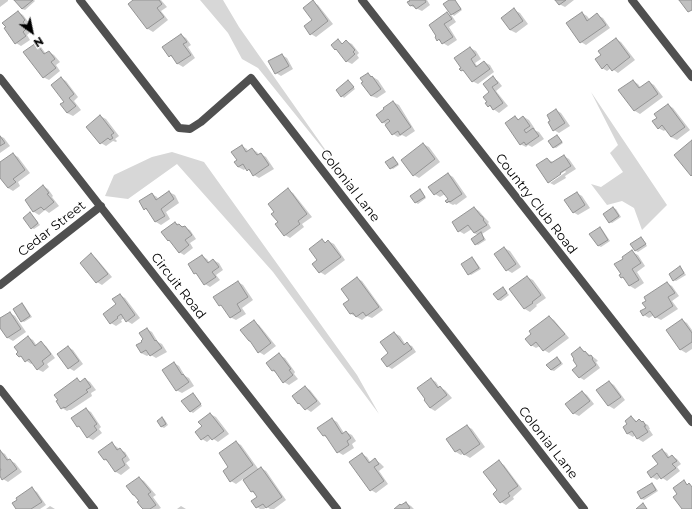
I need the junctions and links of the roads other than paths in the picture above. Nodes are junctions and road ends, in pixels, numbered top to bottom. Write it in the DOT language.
graph roads {
  1 [pos="80,0"];
  2 [pos="362,0"];
  3 [pos="632,0"];
  4 [pos="692,77"];
  5 [pos="0,78"];
  6 [pos="101,206"];
  7 [pos="0,285"];
  8 [pos="0,389"];
  9 [pos="692,422"];
  10 [pos="94,509"];
  11 [pos="337,509"];
  12 [pos="584,509"];
  1 -- 12 [label="street, Colonial Lane"];
  2 -- 9 [label="street, Country Club Road"];
  3 -- 4 [label="street"];
  5 -- 6 [label="street, Circuit Road"];
  6 -- 7 [label="street, Cedar Street"];
  6 -- 11 [label="street, Circuit Road"];
  8 -- 10 [label="street"];
}
